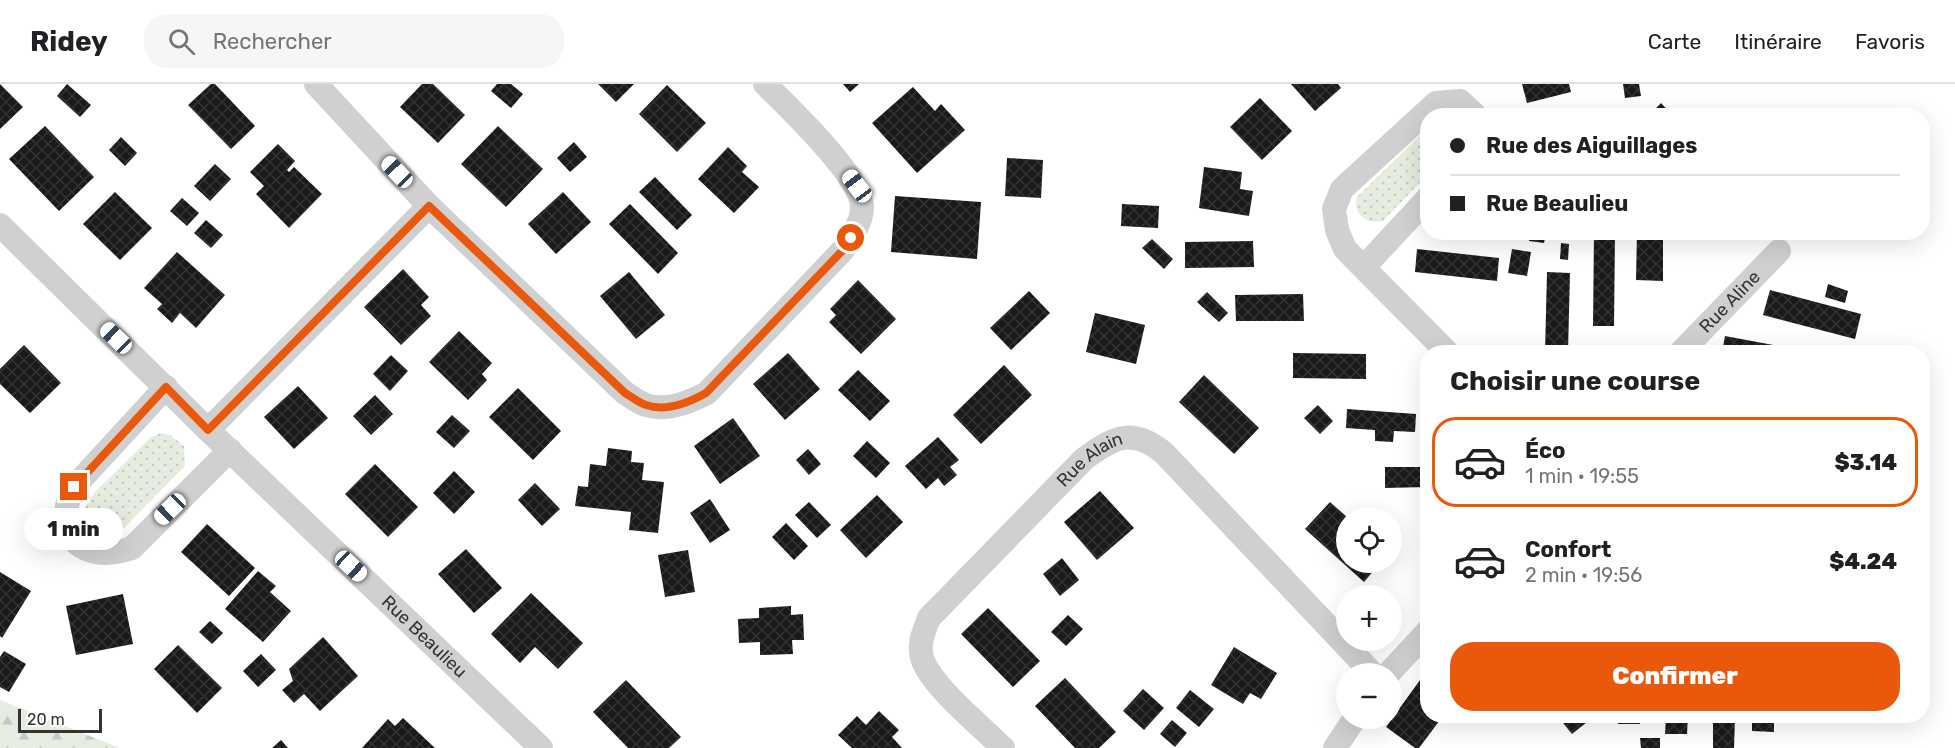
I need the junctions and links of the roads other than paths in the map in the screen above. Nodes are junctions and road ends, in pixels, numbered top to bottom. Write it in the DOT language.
graph roads {
  1 [pos="316,84"];
  2 [pos="765,84"];
  3 [pos="1431,108"];
  4 [pos="1467,108"];
  5 [pos="1420,118"];
  6 [pos="429,206"];
  7 [pos="1420,207"];
  8 [pos="0,225"];
  9 [pos="1779,251"];
  10 [pos="1364,267"];
  11 [pos="1440,345"];
  12 [pos="1688,345"];
  13 [pos="166,387"];
  14 [pos="208,430"];
  15 [pos="230,450"];
  16 [pos="1420,640"];
  17 [pos="1363,663"];
  18 [pos="1398,663"];
  19 [pos="1348,729"];
  20 [pos="541,748"];
  21 [pos="1003,748"];
  22 [pos="1335,748"];
  1 -- 6 [label="street"];
  2 -- 6 [label="street"];
  3 -- 4 [label="street"];
  5 -- 10 [label="street"];
  6 -- 14 [label="street"];
  7 -- 10 [label="street"];
  8 -- 13 [label="street, Rue Beaulieu"];
  9 -- 12 [label="street, Rue Aline"];
  10 -- 11 [label="street"];
  13 -- 14 [label="street, Rue Beaulieu"];
  13 -- 15 [label="street"];
  14 -- 15 [label="street, Rue Beaulieu"];
  15 -- 20 [label="street, Rue Beaulieu"];
  16 -- 18 [label="street"];
  17 -- 21 [label="street, Rue Alain"];
  19 -- 22 [label="street"];
}
